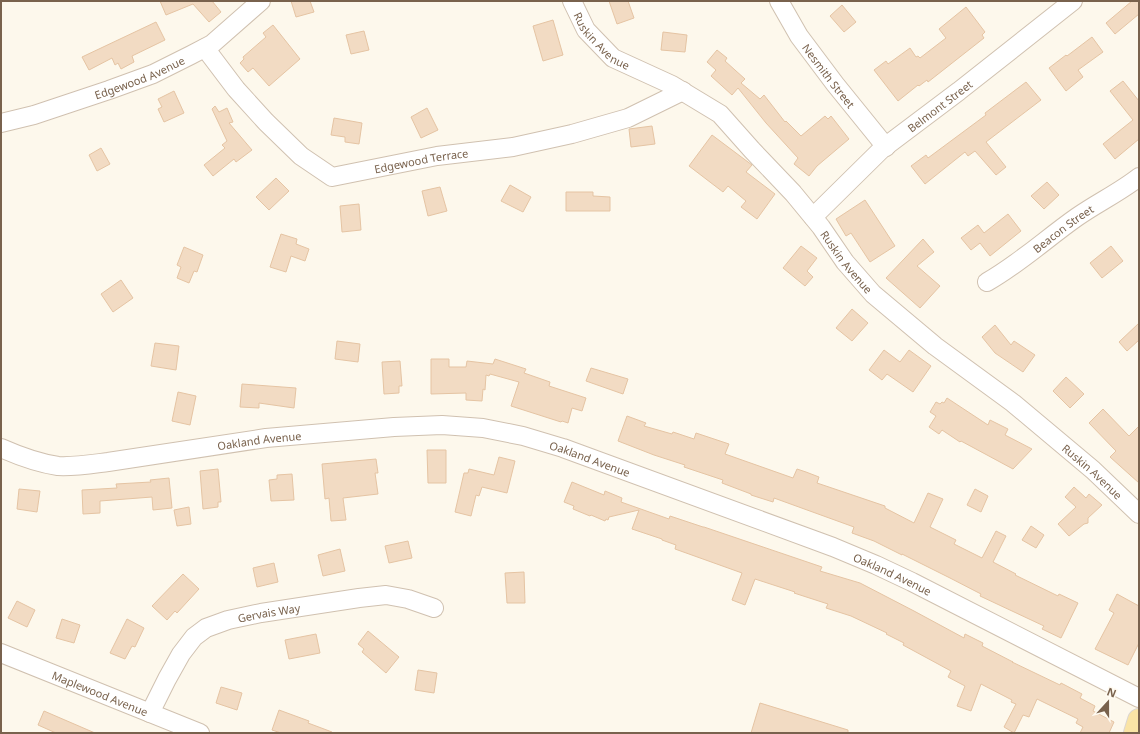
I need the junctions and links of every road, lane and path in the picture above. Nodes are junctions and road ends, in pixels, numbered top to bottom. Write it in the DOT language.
graph roads {
  1 [pos="262,1"];
  2 [pos="572,1"];
  3 [pos="779,1"];
  4 [pos="1073,1"];
  5 [pos="205,48"];
  6 [pos="683,91"];
  7 [pos="1,123"];
  8 [pos="886,146"];
  9 [pos="1139,177"];
  10 [pos="813,217"];
  11 [pos="987,282"];
  12 [pos="1,448"];
  13 [pos="1139,514"];
  14 [pos="434,608"];
  15 [pos="1,653"];
  16 [pos="1139,698"];
  17 [pos="150,713"];
  18 [pos="1139,720"];
  19 [pos="200,733"];
  20 [pos="1134,733"];
  1 -- 5 [label="street, Edgewood Avenue"];
  2 -- 6 [label="street, Ruskin Avenue"];
  3 -- 8 [label="street, Nesmith Street"];
  4 -- 8 [label="street, Belmont Street"];
  5 -- 6 [label="street, Edgewood Terrace"];
  5 -- 7 [label="street, Edgewood Avenue"];
  6 -- 10 [label="street, Ruskin Avenue"];
  8 -- 10 [label="street, Belmont Street"];
  9 -- 11 [label="street, Beacon Street"];
  10 -- 13 [label="street, Ruskin Avenue"];
  12 -- 16 [label="street, Oakland Avenue"];
  14 -- 17 [label="street, Gervais Way"];
  15 -- 17 [label="street, Maplewood Avenue"];
  17 -- 19 [label="street, Maplewood Avenue"];
  18 -- 20 [label="main road"];
}
